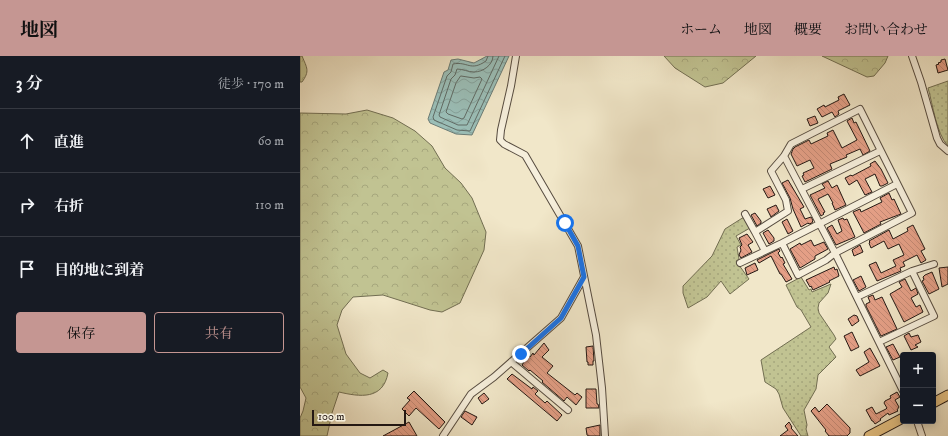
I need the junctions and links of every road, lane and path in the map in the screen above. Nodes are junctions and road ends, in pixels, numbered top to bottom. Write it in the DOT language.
graph roads {
  1 [pos="516,56"];
  2 [pos="912,56"];
  3 [pos="880,151"];
  4 [pos="948,151"];
  5 [pos="784,156"];
  6 [pos="897,184"];
  7 [pos="802,189"];
  8 [pos="744,214"];
  9 [pos="820,224"];
  10 [pos="755,232"];
  11 [pos="782,243"];
  12 [pos="765,250"];
  13 [pos="835,253"];
  14 [pos="740,263"];
  15 [pos="934,264"];
  16 [pos="912,271"];
  17 [pos="584,277"];
  18 [pos="857,297"];
  19 [pos="880,342"];
  20 [pos="511,362"];
  21 [pos="902,388"];
  22 [pos="948,395"];
  23 [pos="936,401"];
  24 [pos="568,410"];
  25 [pos="900,420"];
  26 [pos="918,424"];
  27 [pos="443,436"];
  28 [pos="605,436"];
  29 [pos="869,436"];
  30 [pos="922,436"];
  1 -- 17 [label="street"];
  2 -- 4 [label="street"];
  3 -- 5 [label="street"];
  3 -- 6 [label="street"];
  3 -- 7 [label="street"];
  5 -- 7 [label="street"];
  5 -- 10 [label="street"];
  6 -- 9 [label="street"];
  6 -- 13 [label="street"];
  7 -- 9 [label="street"];
  8 -- 10 [label="street"];
  9 -- 11 [label="street"];
  9 -- 13 [label="street"];
  10 -- 12 [label="street"];
  11 -- 12 [label="street"];
  11 -- 13 [label="street"];
  12 -- 14 [label="street"];
  13 -- 18 [label="street"];
  15 -- 16 [label="street"];
  16 -- 18 [label="street"];
  16 -- 19 [label="street"];
  17 -- 20 [label="street"];
  17 -- 28 [label="street"];
  18 -- 19 [label="street"];
  19 -- 21 [label="street"];
  20 -- 24 [label="street"];
  20 -- 27 [label="street"];
  22 -- 23 [label="highway"];
  25 -- 29 [label="highway"];
  26 -- 30 [label="street"];
}
